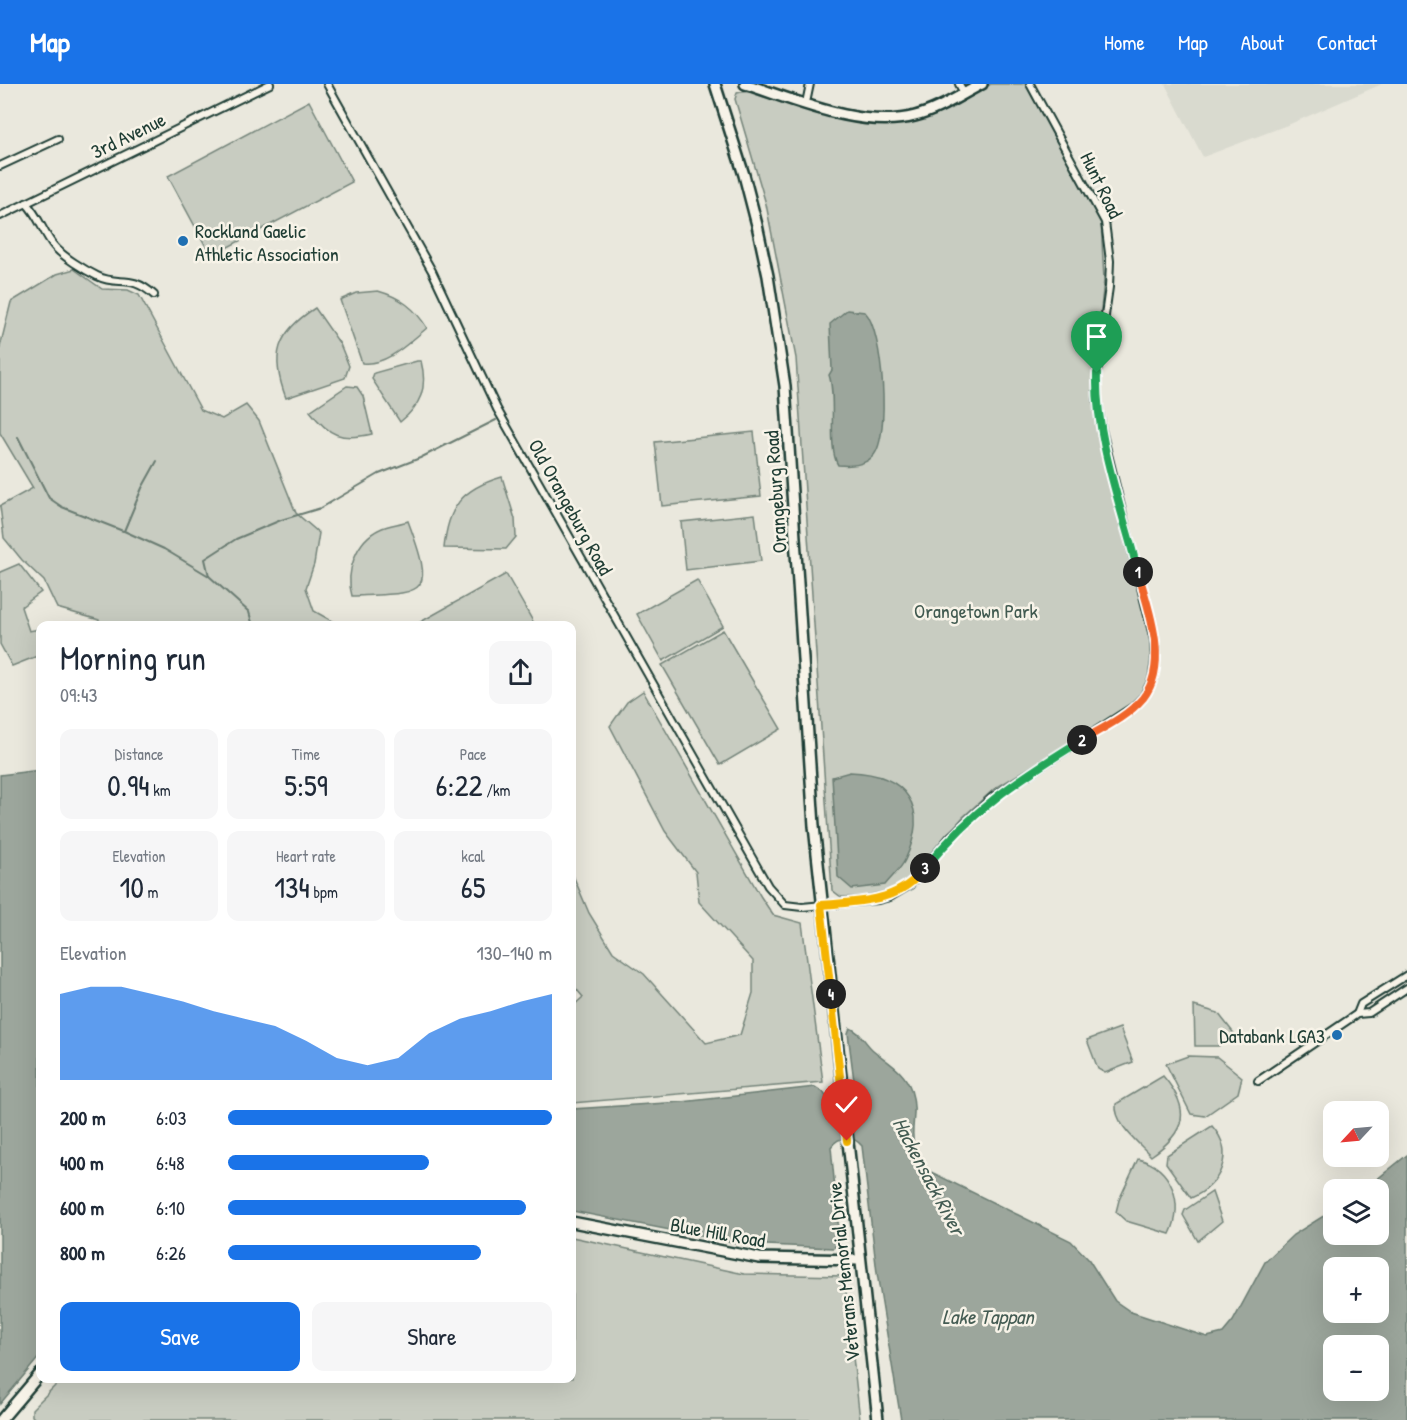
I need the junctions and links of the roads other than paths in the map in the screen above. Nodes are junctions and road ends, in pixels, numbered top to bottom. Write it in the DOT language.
graph roads {
  1 [pos="270,84"];
  2 [pos="327,84"];
  3 [pos="715,84"];
  4 [pos="745,84"];
  5 [pos="810,84"];
  6 [pos="959,84"];
  7 [pos="982,84"];
  8 [pos="1030,84"];
  9 [pos="964,93"];
  10 [pos="806,103"];
  11 [pos="57,139"];
  12 [pos="0,166"];
  13 [pos="26,203"];
  14 [pos="0,216"];
  15 [pos="154,294"];
  16 [pos="821,905"];
  17 [pos="1407,975"];
  18 [pos="1407,988"];
  19 [pos="1357,1014"];
  20 [pos="1258,1081"];
  21 [pos="576,1223"];
  22 [pos="860,1260"];
  23 [pos="36,1379"];
  24 [pos="2,1420"];
  25 [pos="878,1420"];
  1 -- 13 [label="street, 3rd Avenue"];
  2 -- 16 [label="street, Old Orangeburg Road"];
  3 -- 16 [label="main road, Orangeburg Road"];
  4 -- 10 [label="main road"];
  5 -- 10 [label="street"];
  6 -- 9 [label="street"];
  7 -- 9 [label="main road"];
  8 -- 16 [label="street, Hunt Road"];
  9 -- 10 [label="main road"];
  11 -- 12 [label="street"];
  13 -- 14 [label="street, 3rd Avenue"];
  13 -- 15 [label="street"];
  16 -- 22 [label="main road, Veterans Memorial Drive"];
  17 -- 19 [label="street"];
  18 -- 19 [label="street"];
  19 -- 20 [label="street"];
  21 -- 22 [label="main road, Blue Hill Road"];
  22 -- 25 [label="main road, Veterans Memorial Drive"];
  23 -- 24 [label="main road"];
}
